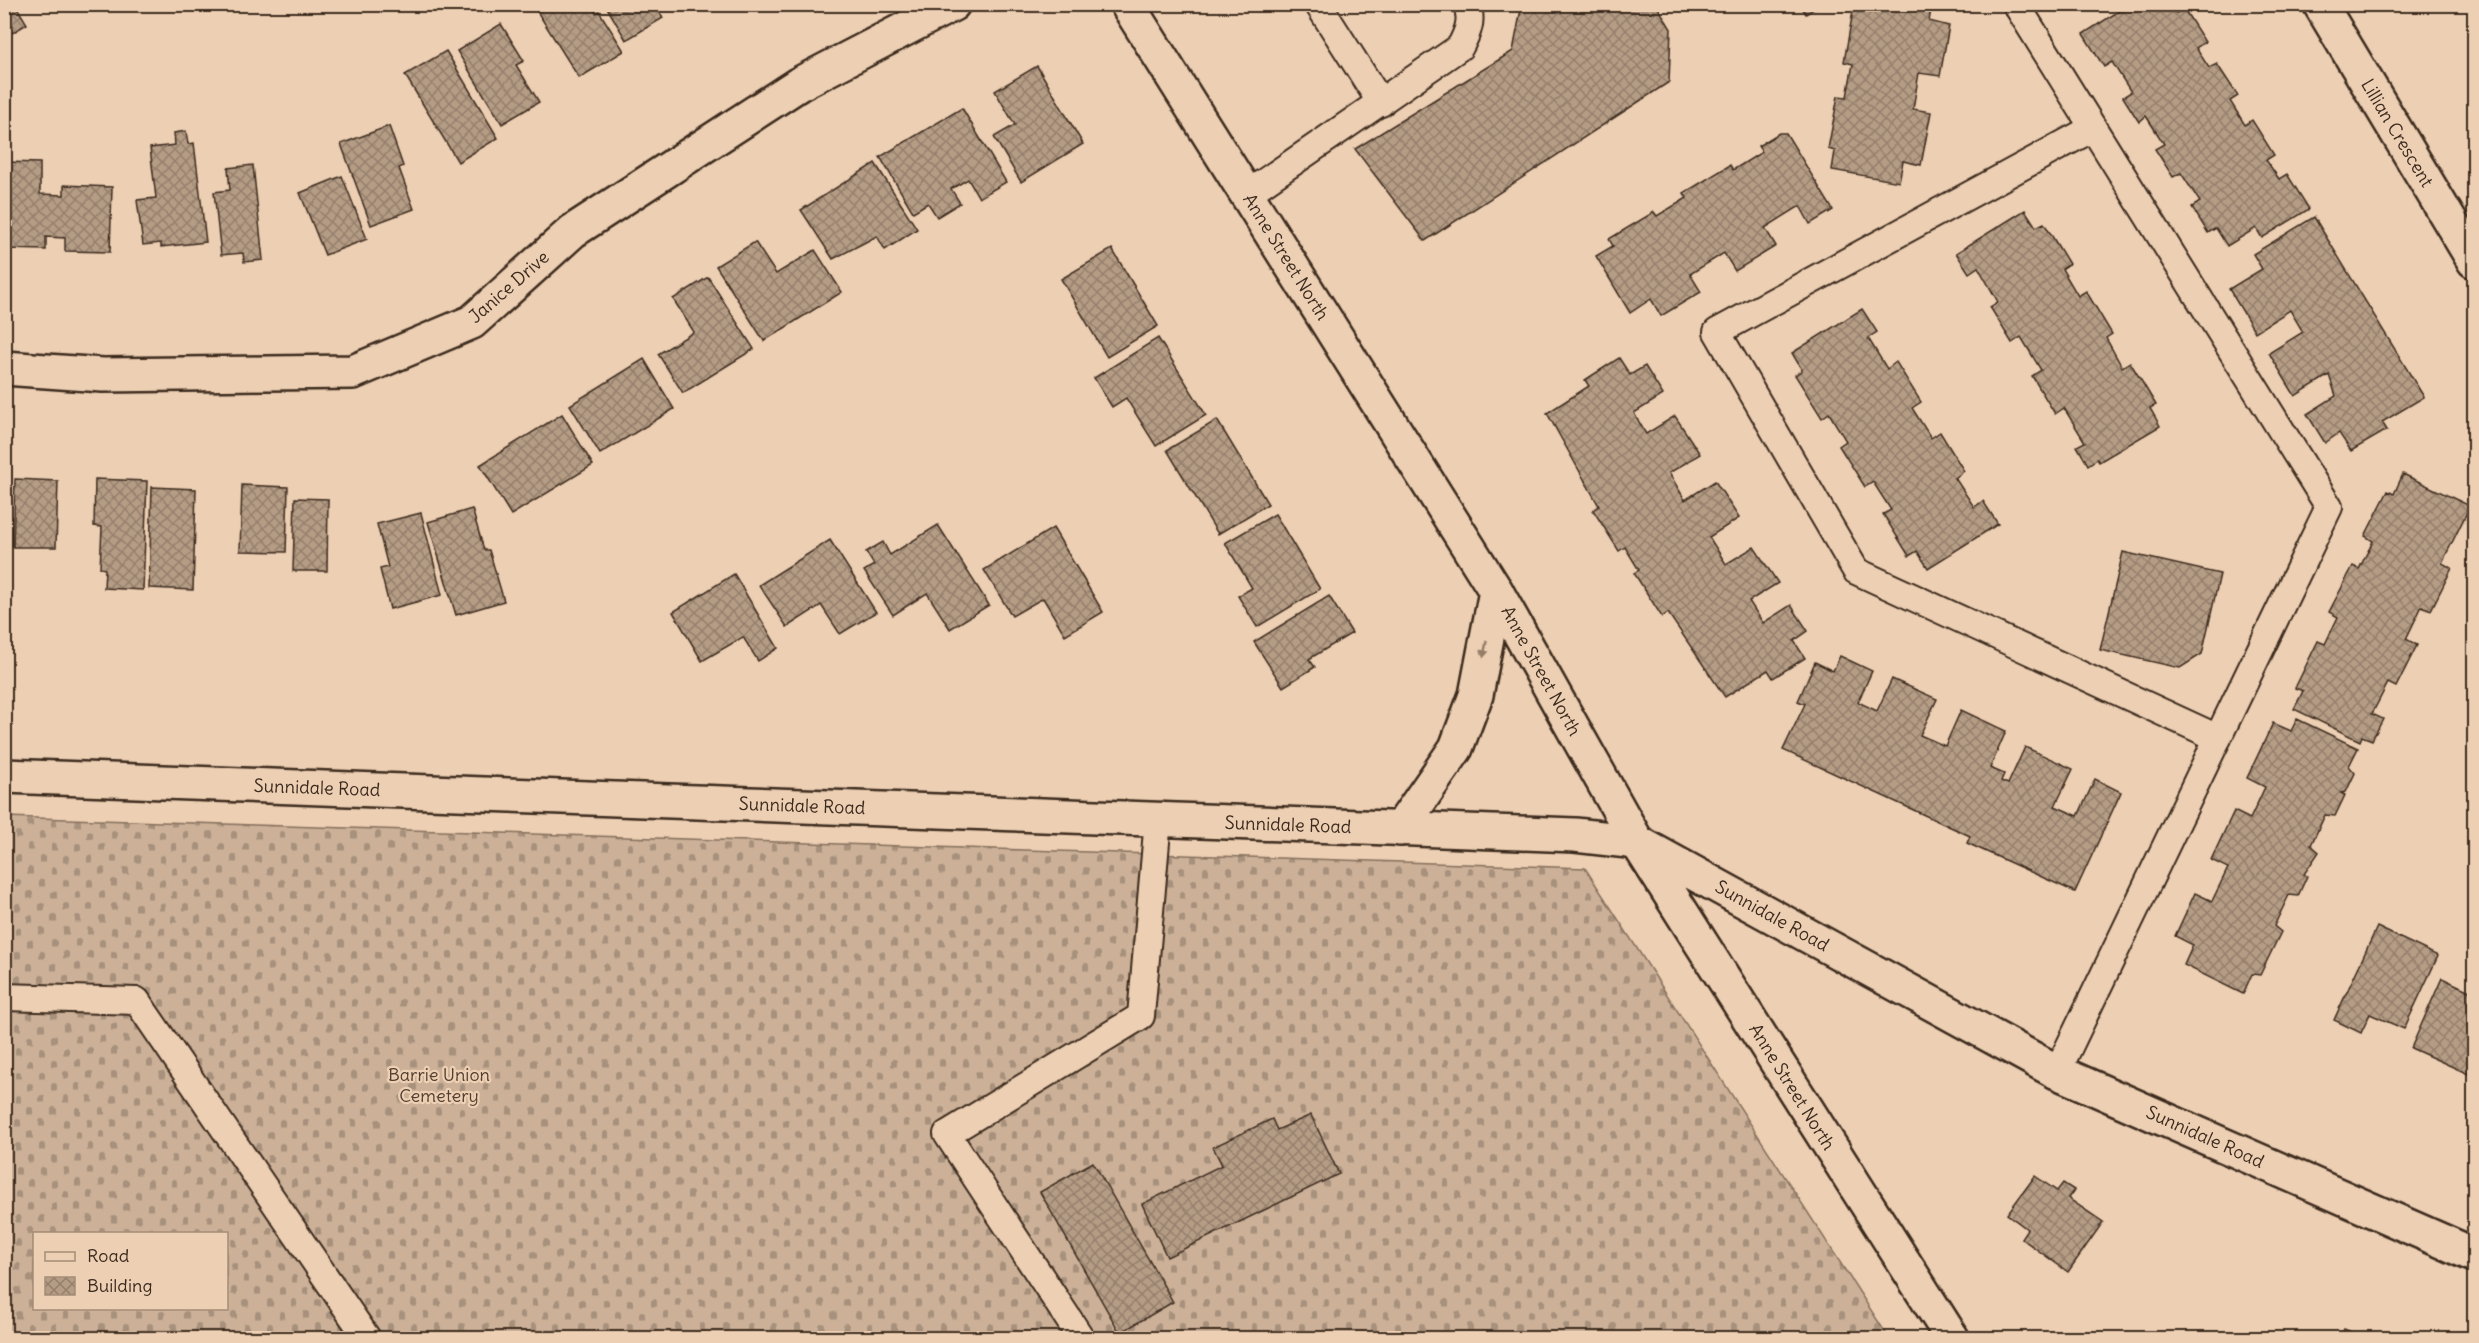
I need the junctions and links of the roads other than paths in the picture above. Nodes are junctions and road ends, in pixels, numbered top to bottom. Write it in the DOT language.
graph roads {
  1 [pos="952,4"];
  2 [pos="1127,4"];
  3 [pos="1318,4"];
  4 [pos="1466,4"];
  5 [pos="2016,4"];
  6 [pos="2319,4"];
  7 [pos="1381,103"];
  8 [pos="2093,128"];
  9 [pos="1246,194"];
  10 [pos="2475,261"];
  11 [pos="4,368"];
  12 [pos="1496,591"];
  13 [pos="2218,738"];
  14 [pos="4,776"];
  15 [pos="1158,819"];
  16 [pos="1400,829"];
  17 [pos="1637,842"];
  18 [pos="4,997"];
  19 [pos="2057,1072"];
  20 [pos="2475,1255"];
  21 [pos="367,1338"];
  22 [pos="1081,1338"];
  23 [pos="1952,1338"];
  1 -- 11 [label="street, Janice Drive"];
  2 -- 9 [label="street, Anne Street North"];
  3 -- 7 [label="lane"];
  4 -- 7 [label="lane"];
  5 -- 8 [label="lane"];
  6 -- 10 [label="street, Lillian Crescent"];
  7 -- 9 [label="lane"];
  8 -- 13 [label="lane"];
  8 -- 13 [label="lane"];
  9 -- 12 [label="street, Anne Street North"];
  12 -- 16 [label="street, one-way"];
  12 -- 17 [label="street, Anne Street North"];
  13 -- 19 [label="lane"];
  14 -- 15 [label="street, Sunnidale Road"];
  15 -- 16 [label="street, Sunnidale Road"];
  15 -- 22 [label="lane"];
  16 -- 17 [label="street, Sunnidale Road"];
  17 -- 19 [label="street, Sunnidale Road"];
  17 -- 23 [label="street, Anne Street North"];
  18 -- 21 [label="lane"];
  19 -- 20 [label="street, Sunnidale Road"];
}
